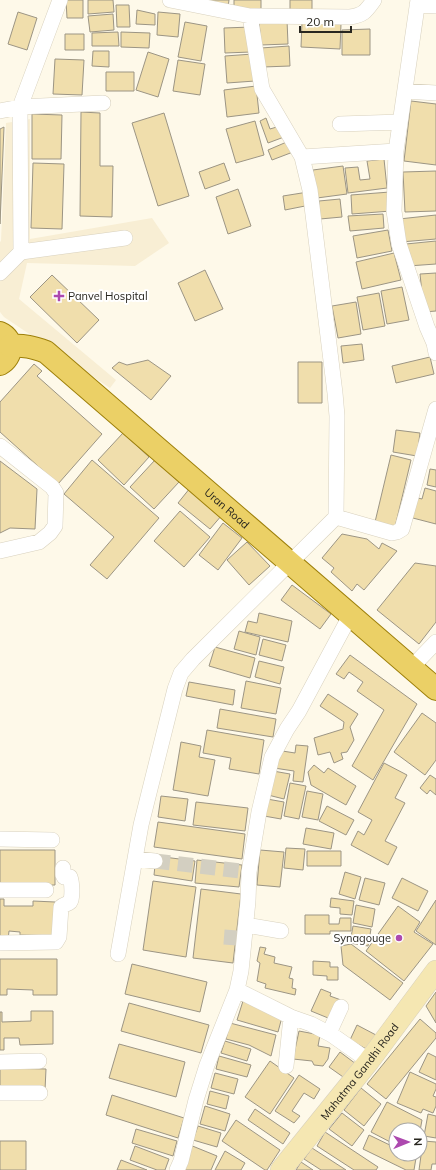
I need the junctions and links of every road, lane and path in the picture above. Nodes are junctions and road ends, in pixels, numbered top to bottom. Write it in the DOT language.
graph roads {
  1 [pos="60,0"];
  2 [pos="170,0"];
  3 [pos="374,0"];
  4 [pos="418,2"];
  5 [pos="436,6"];
  6 [pos="250,16"];
  7 [pos="405,91"];
  8 [pos="436,93"];
  9 [pos="103,104"];
  10 [pos="20,106"];
  11 [pos="0,111"];
  12 [pos="400,122"];
  13 [pos="340,124"];
  14 [pos="396,151"];
  15 [pos="302,157"];
  16 [pos="125,238"];
  17 [pos="21,252"];
  18 [pos="0,273"];
  19 [pos="435,346"];
  20 [pos="4,347"];
  21 [pos="436,409"];
  22 [pos="0,446"];
  23 [pos="336,517"];
  24 [pos="0,551"];
  25 [pos="289,562"];
  26 [pos="350,616"];
  27 [pos="436,642"];
  28 [pos="411,668"];
  29 [pos="436,689"];
  30 [pos="0,839"];
  31 [pos="52,840"];
  32 [pos="135,859"];
  33 [pos="155,861"];
  34 [pos="63,868"];
  35 [pos="0,890"];
  36 [pos="46,890"];
  37 [pos="281,931"];
  38 [pos="242,934"];
  39 [pos="0,943"];
  40 [pos="118,954"];
  41 [pos="436,971"];
  42 [pos="237,990"];
  43 [pos="341,1008"];
  44 [pos="291,1018"];
  45 [pos="329,1033"];
  46 [pos="39,1061"];
  47 [pos="368,1061"];
  48 [pos="0,1062"];
  49 [pos="286,1066"];
  50 [pos="0,1093"];
  51 [pos="40,1093"];
  52 [pos="177,1170"];
  53 [pos="281,1170"];
  1 -- 10 [label="street"];
  2 -- 6 [label="street"];
  3 -- 6 [label="street"];
  4 -- 5 [label="street"];
  4 -- 7 [label="street"];
  6 -- 15 [label="street"];
  7 -- 8 [label="street"];
  7 -- 12 [label="street"];
  9 -- 10 [label="street"];
  10 -- 11 [label="street"];
  10 -- 17 [label="street"];
  12 -- 13 [label="street"];
  12 -- 14 [label="street"];
  14 -- 15 [label="street"];
  14 -- 19 [label="street"];
  15 -- 23 [label="street"];
  16 -- 17 [label="street"];
  17 -- 18 [label="street"];
  20 -- 25 [label="main road, Uran Road"];
  21 -- 23 [label="street"];
  22 -- 24 [label="street"];
  23 -- 25 [label="street"];
  25 -- 26 [label="main road, Uran Road"];
  25 -- 32 [label="street"];
  26 -- 28 [label="main road, Uran Road"];
  26 -- 38 [label="street"];
  27 -- 28 [label="street"];
  28 -- 29 [label="main road, Uran Road"];
  30 -- 31 [label="street"];
  32 -- 33 [label="street"];
  32 -- 40 [label="street"];
  34 -- 39 [label="street"];
  35 -- 36 [label="street"];
  37 -- 38 [label="street"];
  38 -- 42 [label="street"];
  41 -- 47 [label="main road, Mahatma Gandhi Road"];
  42 -- 44 [label="street"];
  42 -- 52 [label="street"];
  43 -- 45 [label="street"];
  44 -- 45 [label="street"];
  44 -- 49 [label="street"];
  45 -- 47 [label="street"];
  46 -- 48 [label="street"];
  47 -- 53 [label="main road, Mahatma Gandhi Road"];
  50 -- 51 [label="street"];
}
